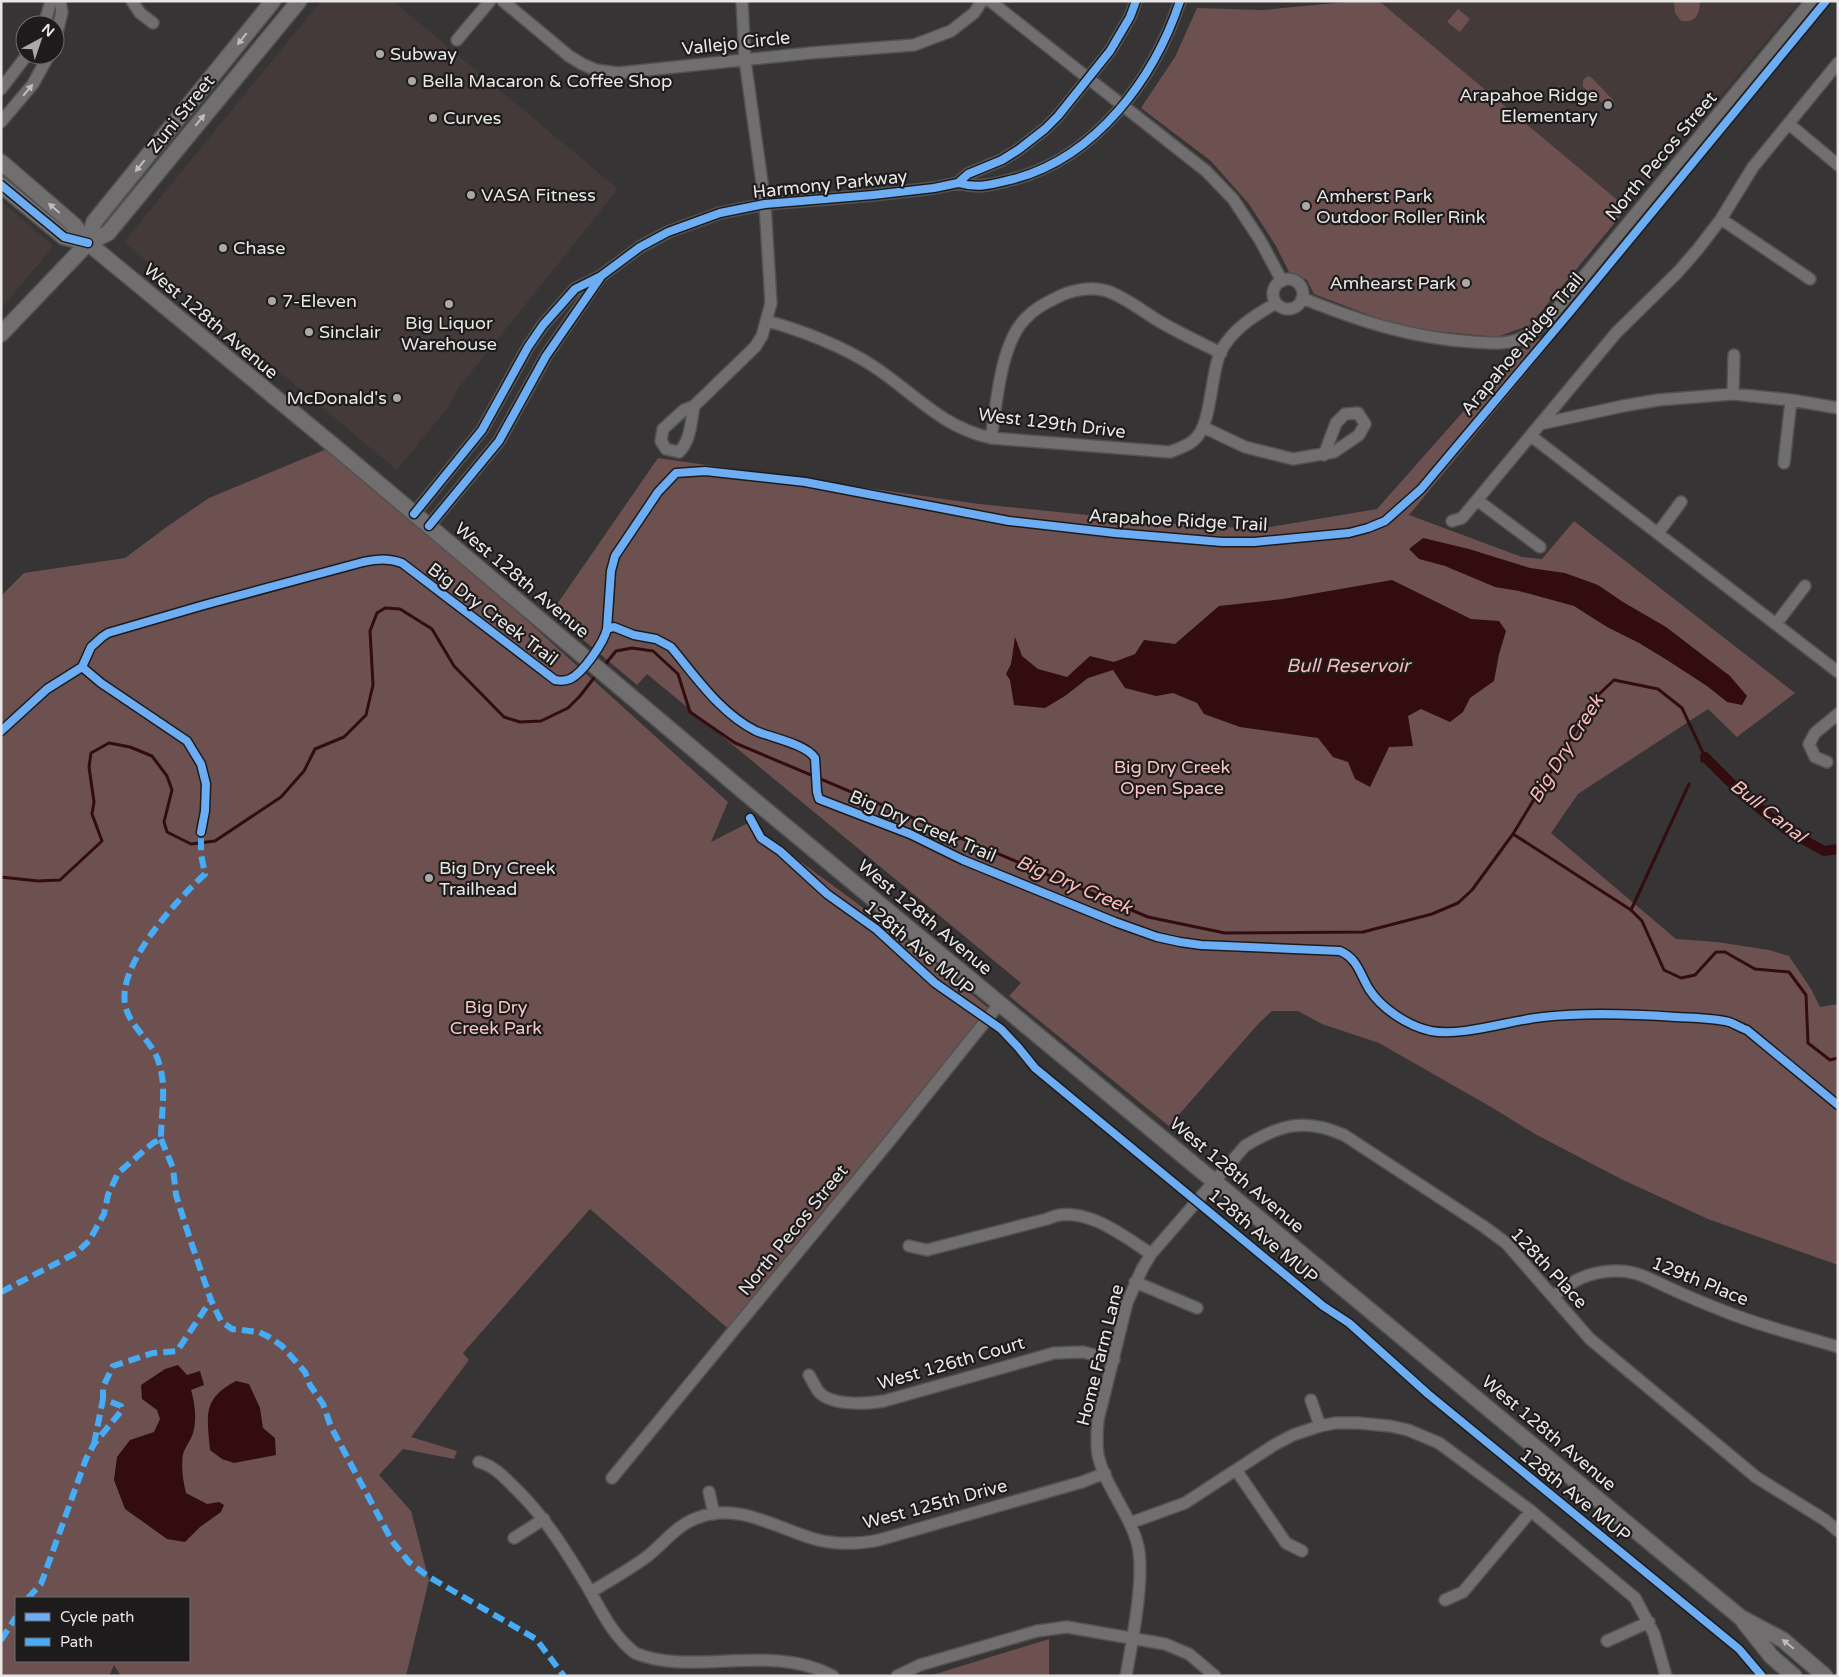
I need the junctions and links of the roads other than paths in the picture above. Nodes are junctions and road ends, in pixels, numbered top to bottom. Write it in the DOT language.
graph roads {
  1 [pos="51,1"];
  2 [pos="60,1"];
  3 [pos="132,1"];
  4 [pos="273,1"];
  5 [pos="299,1"];
  6 [pos="490,1"];
  7 [pos="503,1"];
  8 [pos="742,1"];
  9 [pos="982,1"];
  10 [pos="990,1"];
  11 [pos="1136,1"];
  12 [pos="1180,1"];
  13 [pos="1811,1"];
  14 [pos="47,15"];
  15 [pos="61,15"];
  16 [pos="153,23"];
  17 [pos="458,40"];
  18 [pos="746,60"];
  19 [pos="1838,63"];
  20 [pos="19,65"];
  21 [pos="44,65"];
  22 [pos="1088,79"];
  23 [pos="1,89"];
  24 [pos="1123,105"];
  25 [pos="1,122"];
  26 [pos="1789,124"];
  27 [pos="1,162"];
  28 [pos="1838,165"];
  29 [pos="958,183"];
  30 [pos="1,185"];
  31 [pos="765,204"];
  32 [pos="1721,219"];
  33 [pos="88,243"];
  34 [pos="601,276"];
  35 [pos="1810,279"];
  36 [pos="1282,281"];
  37 [pos="1302,298"];
  38 [pos="1276,302"];
  39 [pos="767,322"];
  40 [pos="1,334"];
  41 [pos="1221,353"];
  42 [pos="1734,355"];
  43 [pos="1733,394"];
  44 [pos="1791,400"];
  45 [pos="694,406"];
  46 [pos="1838,408"];
  47 [pos="487,422"];
  48 [pos="1540,424"];
  49 [pos="1203,427"];
  50 [pos="503,435"];
  51 [pos="1531,436"];
  52 [pos="991,438"];
  53 [pos="1324,455"];
  54 [pos="1784,463"];
  55 [pos="1477,500"];
  56 [pos="1681,502"];
  57 [pos="414,514"];
  58 [pos="1452,521"];
  59 [pos="429,526"];
  60 [pos="1658,533"];
  61 [pos="1540,548"];
  62 [pos="1805,586"];
  63 [pos="1776,624"];
  64 [pos="1838,672"];
  65 [pos="1838,714"];
  66 [pos="1827,762"];
  67 [pos="1000,1003"];
  68 [pos="1214,1180"];
  69 [pos="909,1246"];
  70 [pos="1151,1254"];
  71 [pos="1135,1282"];
  72 [pos="1553,1297"];
  73 [pos="1197,1308"];
  74 [pos="1838,1347"];
  75 [pos="1114,1360"];
  76 [pos="809,1375"];
  77 [pos="1311,1400"];
  78 [pos="1320,1426"];
  79 [pos="479,1462"];
  80 [pos="1236,1470"];
  81 [pos="1105,1473"];
  82 [pos="612,1478"];
  83 [pos="709,1492"];
  84 [pos="1531,1511"];
  85 [pos="714,1514"];
  86 [pos="544,1519"];
  87 [pos="1130,1523"];
  88 [pos="1838,1530"];
  89 [pos="514,1538"];
  90 [pos="1302,1551"];
  91 [pos="591,1592"];
  92 [pos="1445,1600"];
  93 [pos="1740,1617"];
  94 [pos="1649,1622"];
  95 [pos="1132,1638"];
  96 [pos="1607,1642"];
  97 [pos="833,1676"];
  98 [pos="897,1676"];
  99 [pos="1126,1676"];
  100 [pos="1215,1676"];
  101 [pos="1666,1676"];
  102 [pos="1794,1676"];
  103 [pos="1825,1676"];
  1 -- 14 [label="street"];
  2 -- 15 [label="street"];
  3 -- 16 [label="street"];
  4 -- 33 [label="main road, Zuni Street, one-way"];
  33 -- 5 [label="main road, Zuni Street, one-way"];
  6 -- 17 [label="street"];
  7 -- 18 [label="street, Vallejo Circle"];
  8 -- 18 [label="street"];
  9 -- 18 [label="street, Vallejo Circle"];
  10 -- 22 [label="street"];
  11 -- 22 [label="street, Harmony Parkway"];
  12 -- 24 [label="street, Harmony Parkway"];
  13 -- 37 [label="street, North Pecos Street"];
  18 -- 31 [label="street"];
  19 -- 26 [label="street"];
  20 -- 23 [label="street"];
  25 -- 21 [label="street, one-way"];
  22 -- 24 [label="street"];
  22 -- 29 [label="street, Harmony Parkway"];
  24 -- 29 [label="street, Harmony Parkway"];
  24 -- 36 [label="street"];
  26 -- 28 [label="street"];
  26 -- 32 [label="street"];
  33 -- 27 [label="main road, one-way"];
  29 -- 31 [label="street, Harmony Parkway"];
  30 -- 33 [label="main road"];
  31 -- 34 [label="street, Harmony Parkway"];
  31 -- 39 [label="street"];
  32 -- 35 [label="street"];
  32 -- 48 [label="street"];
  33 -- 40 [label="main road, Zuni Street"];
  33 -- 57 [label="main road, West 128th Avenue"];
  34 -- 47 [label="street, Harmony Parkway"];
  34 -- 50 [label="street, Harmony Parkway"];
  36 -- 37 [label="street"];
  36 -- 38 [label="street"];
  37 -- 38 [label="street"];
  38 -- 41 [label="street"];
  39 -- 45 [label="street"];
  39 -- 52 [label="street, West 129th Drive"];
  41 -- 49 [label="street"];
  41 -- 52 [label="street"];
  42 -- 43 [label="street"];
  43 -- 44 [label="street"];
  43 -- 48 [label="street"];
  44 -- 46 [label="street"];
  44 -- 54 [label="street"];
  47 -- 50 [label="street"];
  47 -- 57 [label="street, Harmony Parkway"];
  48 -- 51 [label="street"];
  49 -- 52 [label="street, West 129th Drive"];
  49 -- 53 [label="street"];
  50 -- 59 [label="street, Harmony Parkway"];
  51 -- 55 [label="street"];
  51 -- 60 [label="street"];
  55 -- 58 [label="street"];
  55 -- 61 [label="street"];
  56 -- 60 [label="street"];
  57 -- 59 [label="main road, West 128th Avenue"];
  59 -- 67 [label="main road, West 128th Avenue"];
  60 -- 63 [label="street"];
  62 -- 63 [label="street"];
  63 -- 64 [label="street"];
  65 -- 66 [label="street"];
  67 -- 68 [label="main road, West 128th Avenue"];
  67 -- 82 [label="street, North Pecos Street"];
  68 -- 70 [label="street, Home Farm Lane"];
  68 -- 72 [label="street, 128th Place"];
  68 -- 93 [label="main road, West 128th Avenue"];
  69 -- 70 [label="street"];
  70 -- 71 [label="street, Home Farm Lane"];
  71 -- 73 [label="street"];
  71 -- 75 [label="street, Home Farm Lane"];
  72 -- 74 [label="street, 129th Place"];
  72 -- 88 [label="street, 128th Place"];
  75 -- 76 [label="street, West 126th Court"];
  75 -- 81 [label="street, Home Farm Lane"];
  77 -- 78 [label="street"];
  78 -- 80 [label="street"];
  78 -- 84 [label="street"];
  79 -- 86 [label="street"];
  80 -- 87 [label="street"];
  80 -- 90 [label="street"];
  81 -- 85 [label="street, West 125th Drive"];
  81 -- 87 [label="street, Home Farm Lane"];
  83 -- 85 [label="street"];
  84 -- 92 [label="street"];
  84 -- 94 [label="street"];
  85 -- 91 [label="street, West 125th Drive"];
  86 -- 89 [label="street"];
  86 -- 91 [label="street"];
  87 -- 95 [label="street, Home Farm Lane"];
  91 -- 97 [label="street"];
  93 -- 102 [label="main road, West 128th Avenue"];
  103 -- 93 [label="main road, West 128th Avenue, one-way"];
  94 -- 96 [label="street"];
  94 -- 101 [label="street"];
  95 -- 98 [label="street"];
  95 -- 99 [label="street, Home Farm Lane"];
  95 -- 100 [label="street"];
}
